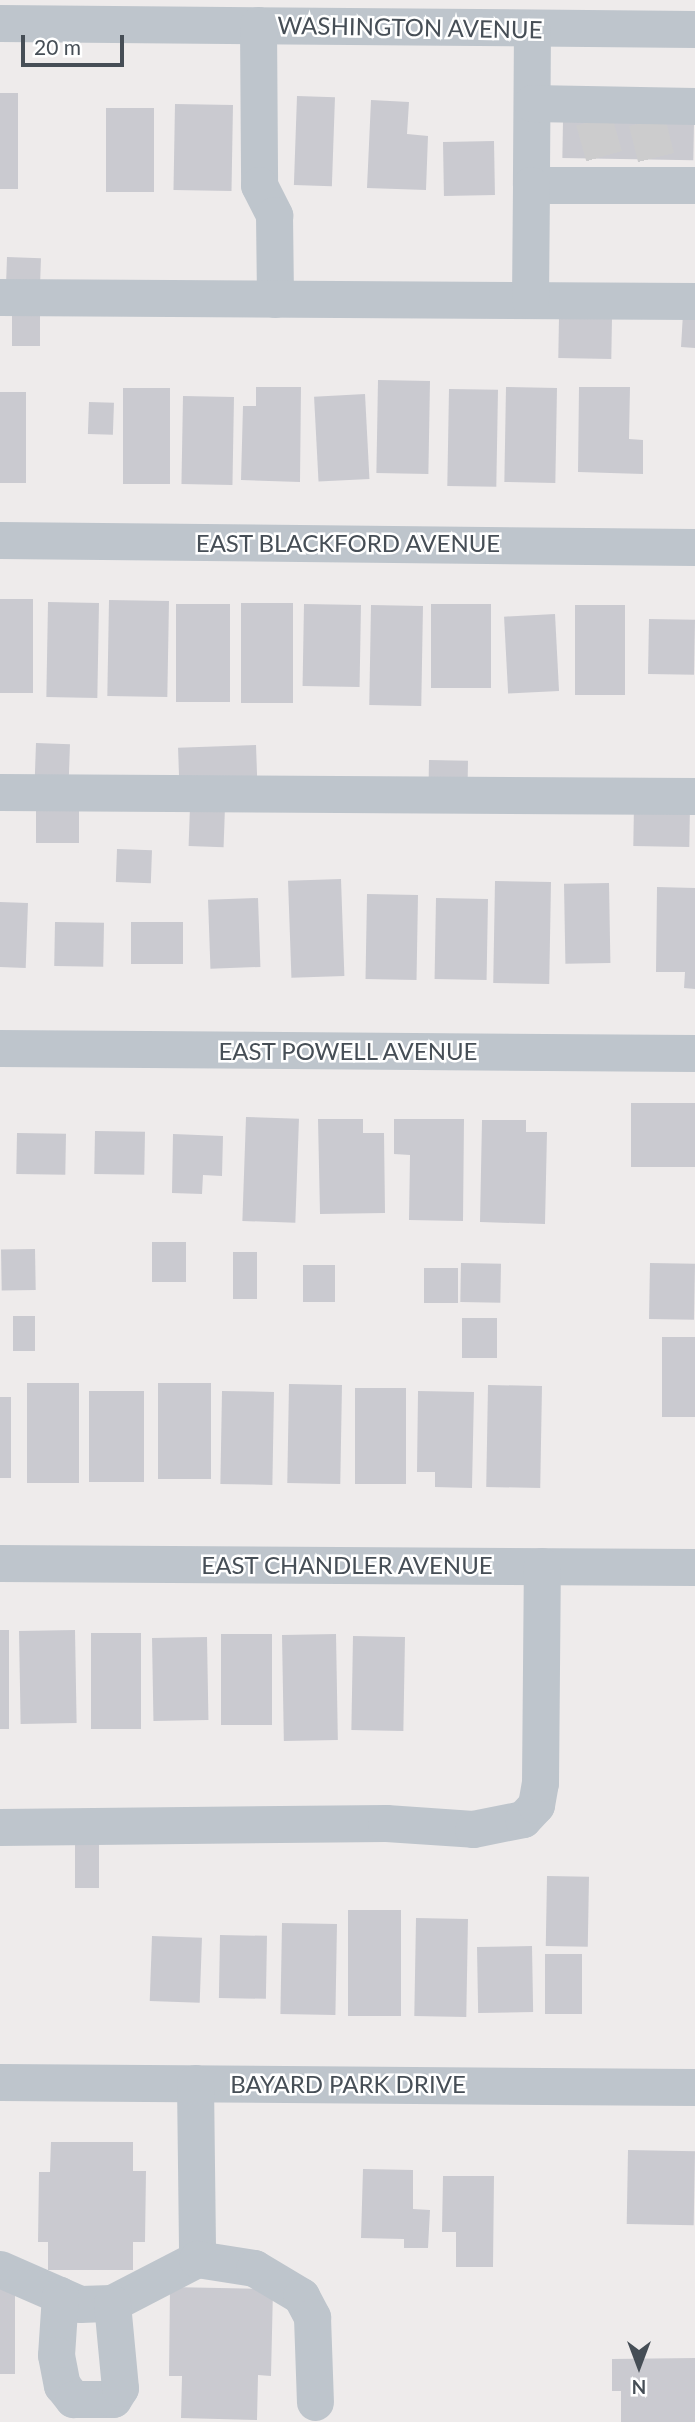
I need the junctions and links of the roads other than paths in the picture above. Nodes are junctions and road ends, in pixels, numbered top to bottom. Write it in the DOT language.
graph roads {
  1 [pos="165,12"];
  2 [pos="322,13"];
  3 [pos="0,23"];
  4 [pos="258,25"];
  5 [pos="532,28"];
  6 [pos="695,29"];
  7 [pos="532,103"];
  8 [pos="695,106"];
  9 [pos="671,176"];
  10 [pos="531,185"];
  11 [pos="0,297"];
  12 [pos="275,299"];
  13 [pos="530,300"];
  14 [pos="695,301"];
  15 [pos="0,540"];
  16 [pos="695,547"];
  17 [pos="0,792"];
  18 [pos="695,796"];
  19 [pos="0,1048"];
  20 [pos="695,1053"];
  21 [pos="0,1563"];
  22 [pos="542,1566"];
  23 [pos="695,1567"];
  24 [pos="0,1827"];
  25 [pos="0,2082"];
  26 [pos="195,2083"];
  27 [pos="695,2087"];
  28 [pos="197,2259"];
  29 [pos="0,2269"];
  30 [pos="60,2295"];
  31 [pos="112,2303"];
  32 [pos="314,2402"];
  1 -- 3 [label="street, WASHINGTON AVENUE"];
  1 -- 4 [label="street, WASHINGTON AVENUE"];
  2 -- 4 [label="street, WASHINGTON AVENUE"];
  2 -- 5 [label="street, WASHINGTON AVENUE"];
  4 -- 12 [label="street"];
  5 -- 6 [label="street, WASHINGTON AVENUE"];
  5 -- 7 [label="street"];
  7 -- 8 [label="street"];
  7 -- 10 [label="street"];
  9 -- 10 [label="street"];
  10 -- 13 [label="street"];
  11 -- 12 [label="street"];
  12 -- 13 [label="street"];
  13 -- 14 [label="street"];
  15 -- 16 [label="street, EAST BLACKFORD AVENUE"];
  17 -- 18 [label="street"];
  19 -- 20 [label="street, EAST POWELL AVENUE"];
  21 -- 22 [label="street, EAST CHANDLER AVENUE"];
  22 -- 23 [label="street, EAST CHANDLER AVENUE"];
  22 -- 24 [label="street"];
  25 -- 26 [label="street, BAYARD PARK DRIVE"];
  26 -- 27 [label="street, BAYARD PARK DRIVE"];
  26 -- 28 [label="street"];
  28 -- 31 [label="street"];
  28 -- 32 [label="street"];
  29 -- 30 [label="street"];
  30 -- 31 [label="street"];
  30 -- 31 [label="street"];
}
